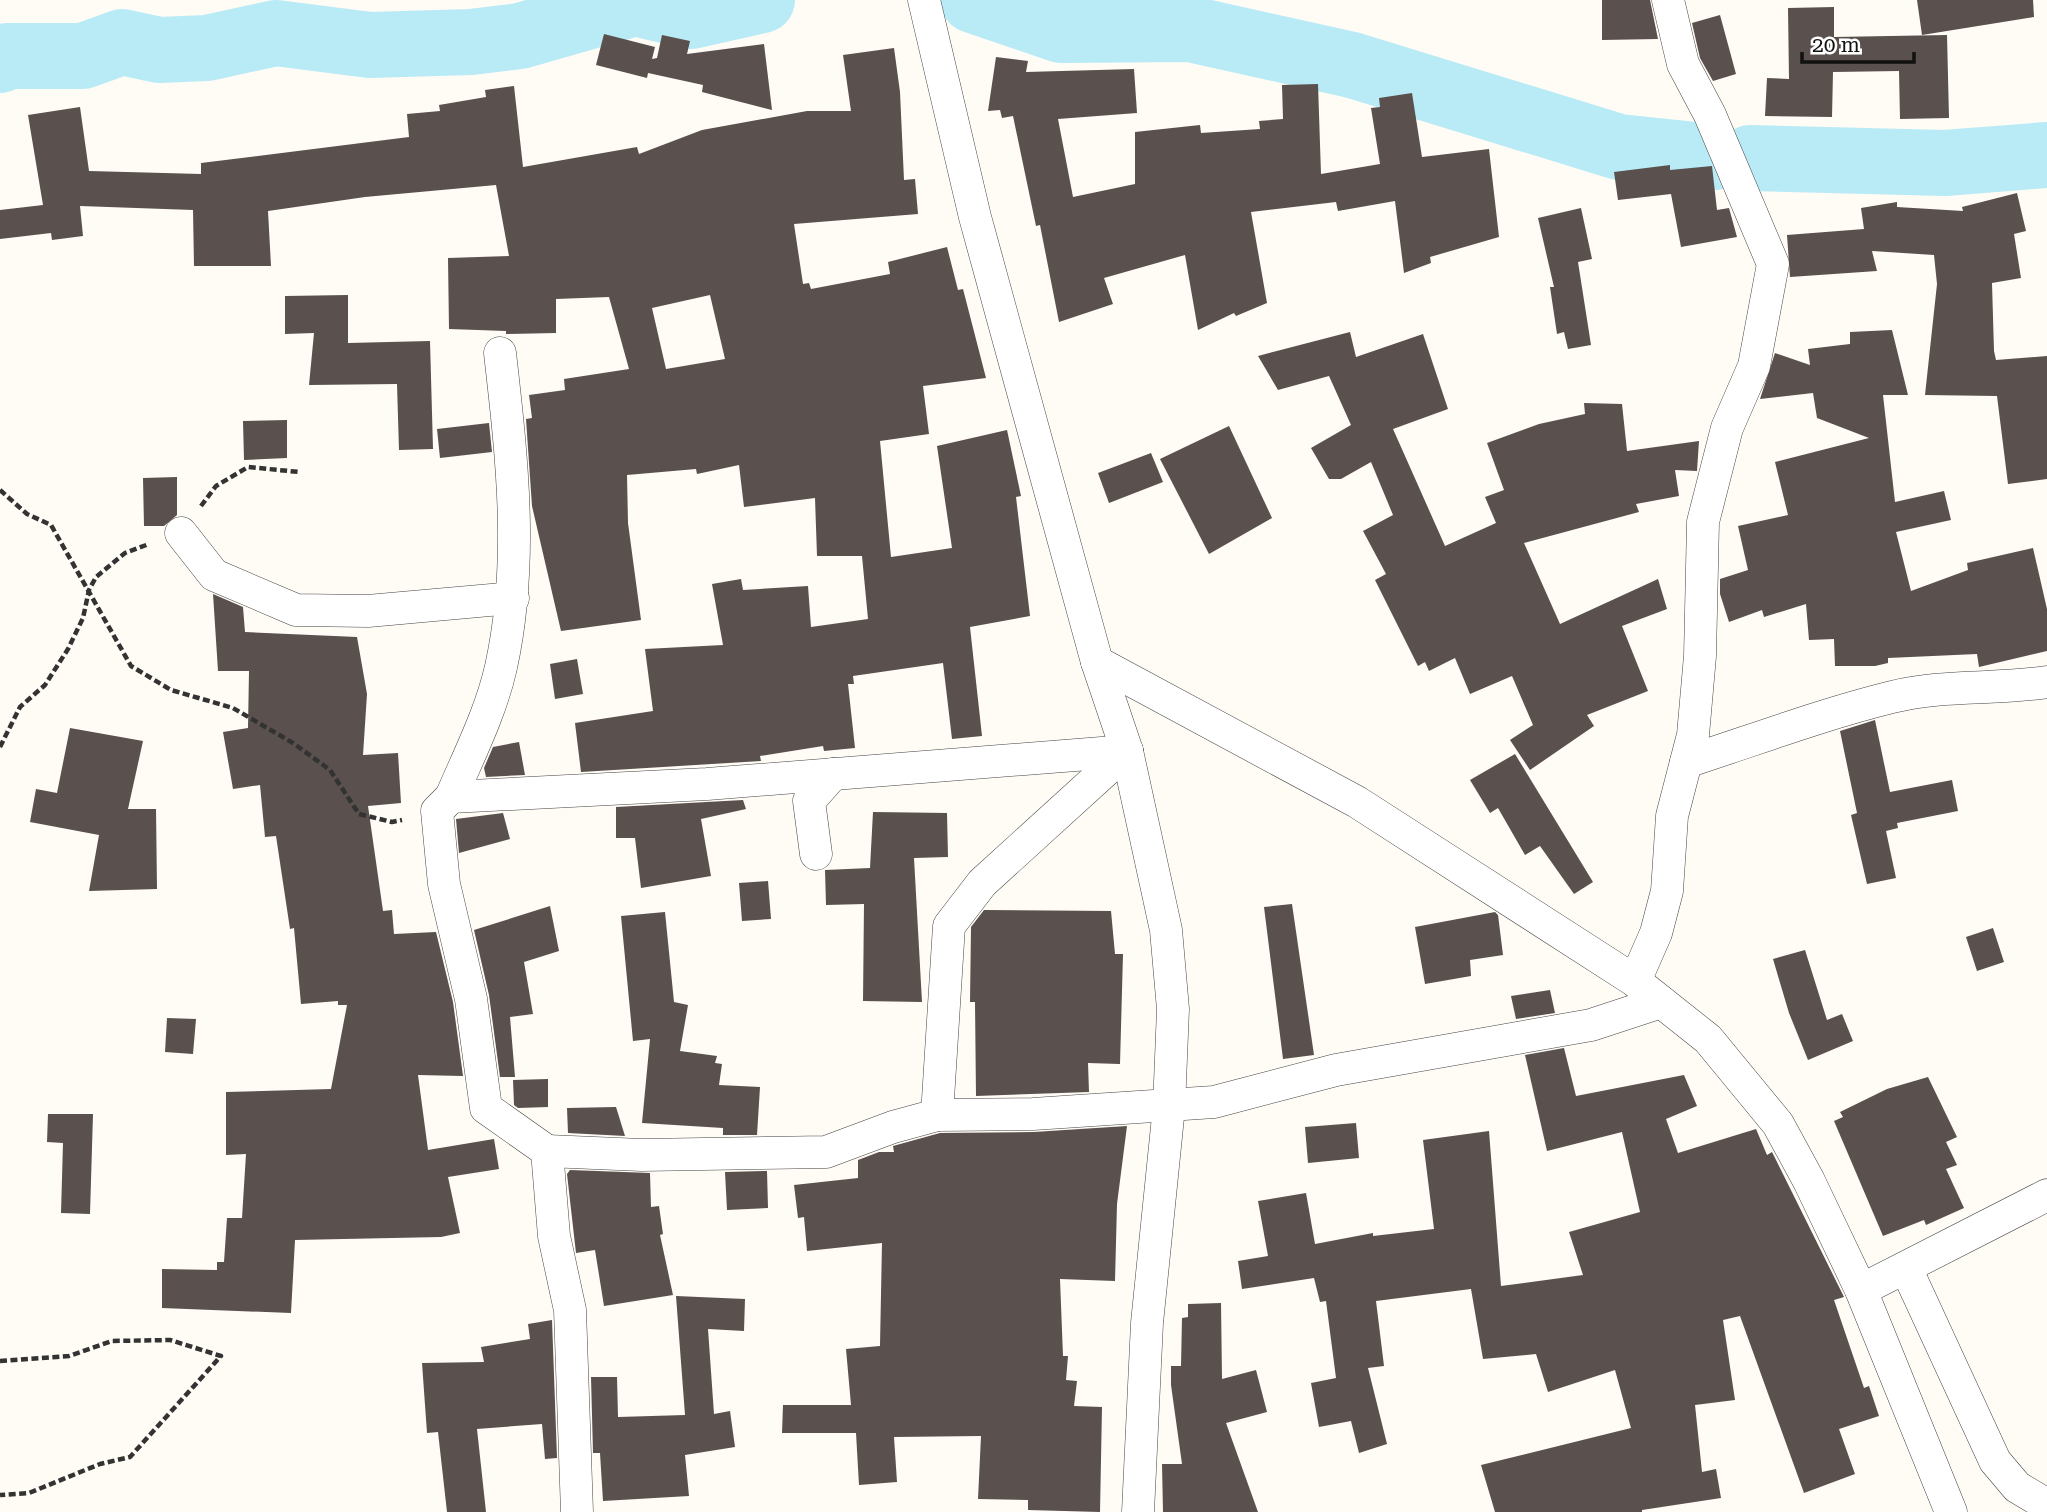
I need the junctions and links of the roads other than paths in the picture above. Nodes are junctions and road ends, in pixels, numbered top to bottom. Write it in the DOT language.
graph roads {
  1 [pos="924,0"];
  2 [pos="1668,0"];
  3 [pos="500,353"];
  4 [pos="181,533"];
  5 [pos="513,598"];
  6 [pos="1097,662"];
  7 [pos="2047,682"];
  8 [pos="1127,751"];
  9 [pos="1686,761"];
  10 [pos="833,774"];
  11 [pos="444,804"];
  12 [pos="816,854"];
  13 [pos="1635,981"];
  14 [pos="1661,1002"];
  15 [pos="1169,1107"];
  16 [pos="937,1115"];
  17 [pos="547,1151"];
  18 [pos="2047,1195"];
  19 [pos="1906,1268"];
  20 [pos="1861,1290"];
  21 [pos="2047,1505"];
  22 [pos="578,1512"];
  23 [pos="1138,1512"];
  24 [pos="1951,1512"];
  1 -- 6 [label="street"];
  2 -- 9 [label="street"];
  3 -- 5 [label="street"];
  4 -- 5 [label="street"];
  5 -- 11 [label="street"];
  6 -- 8 [label="street"];
  6 -- 13 [label="street"];
  7 -- 9 [label="street"];
  8 -- 10 [label="street"];
  8 -- 15 [label="street"];
  8 -- 16 [label="street"];
  9 -- 13 [label="street"];
  10 -- 11 [label="street"];
  10 -- 12 [label="street"];
  11 -- 17 [label="street"];
  13 -- 14 [label="street"];
  14 -- 15 [label="street"];
  14 -- 20 [label="street"];
  15 -- 16 [label="street"];
  15 -- 23 [label="street"];
  16 -- 17 [label="street"];
  17 -- 22 [label="street"];
  18 -- 19 [label="street"];
  19 -- 20 [label="street"];
  19 -- 21 [label="street"];
  20 -- 24 [label="street"];
}
